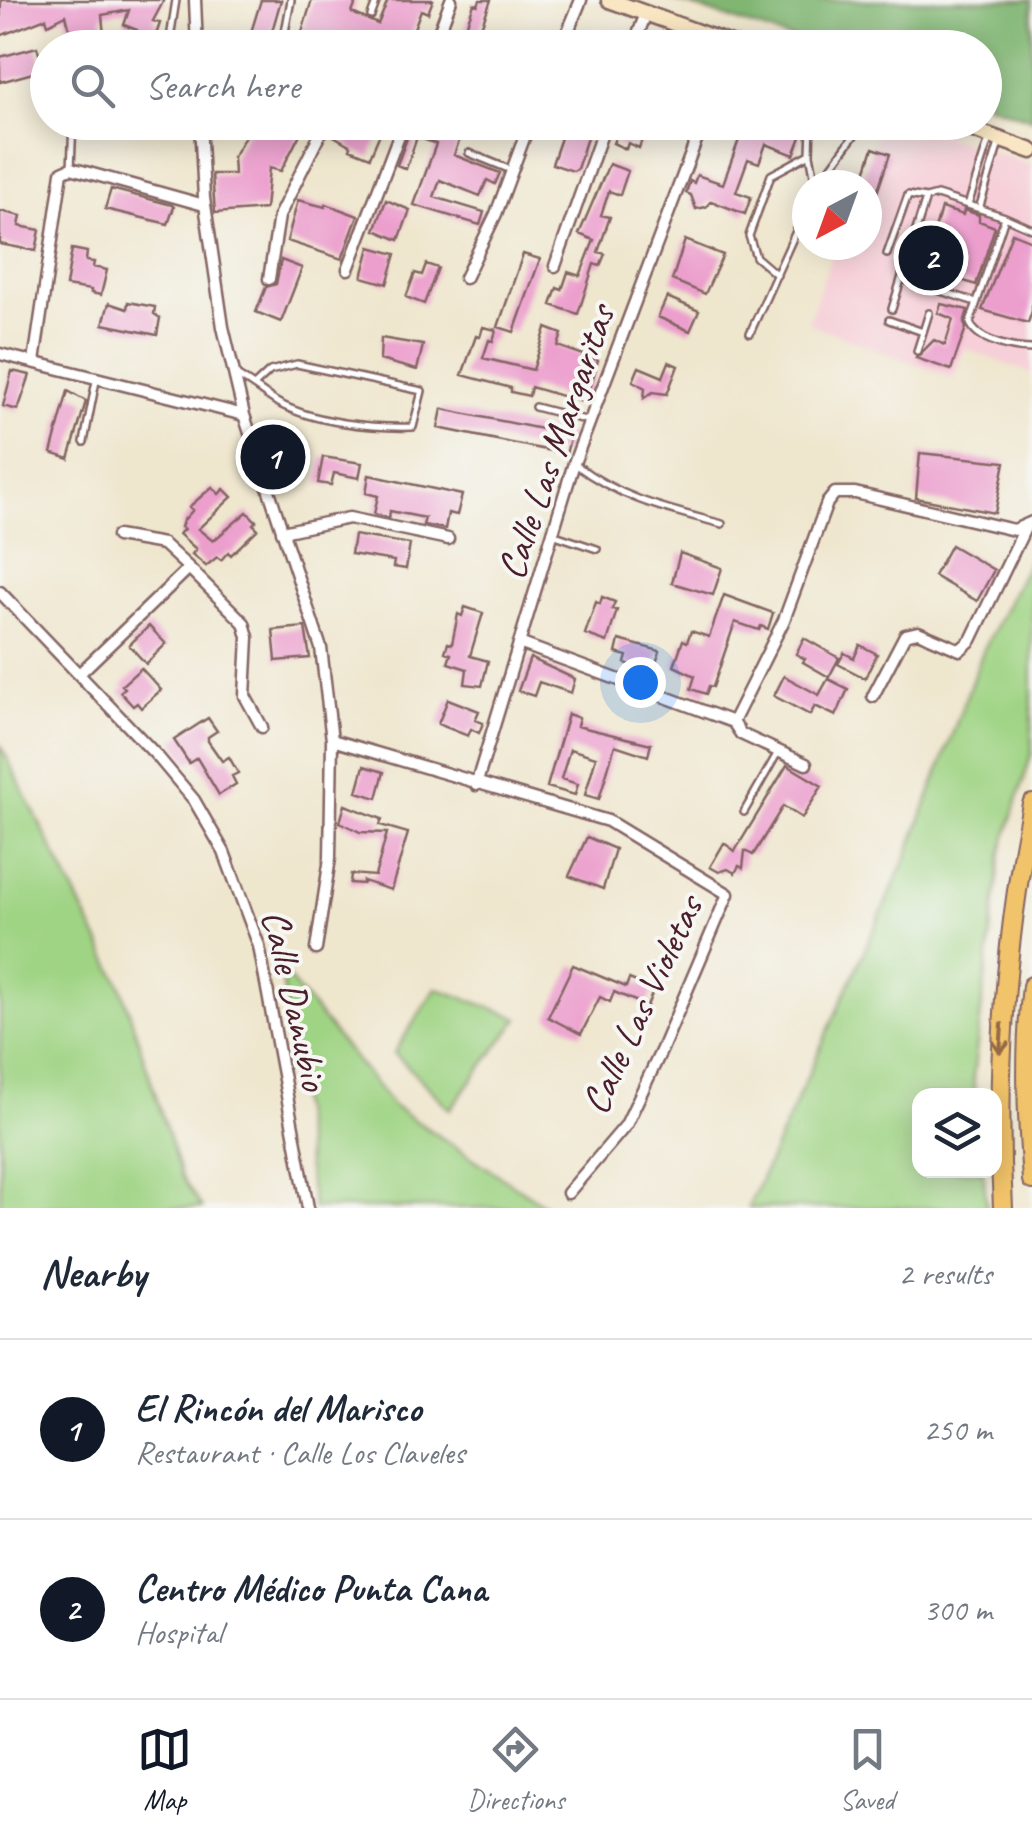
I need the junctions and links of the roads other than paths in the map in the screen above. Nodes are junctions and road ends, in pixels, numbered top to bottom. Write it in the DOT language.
graph roads {
  1 [pos="176,0"];
  2 [pos="195,0"];
  3 [pos="291,0"];
  4 [pos="377,0"];
  5 [pos="451,0"];
  6 [pos="581,0"];
  7 [pos="609,0"];
  8 [pos="646,13"];
  9 [pos="371,16"];
  10 [pos="172,30"];
  11 [pos="198,30"];
  12 [pos="285,30"];
  13 [pos="440,30"];
  14 [pos="568,30"];
  15 [pos="640,30"];
  16 [pos="692,30"];
  17 [pos="72,140"];
  18 [pos="201,140"];
  19 [pos="317,140"];
  20 [pos="397,140"];
  21 [pos="522,140"];
  22 [pos="600,140"];
  23 [pos="696,140"];
  24 [pos="810,140"];
  25 [pos="851,140"];
  26 [pos="995,140"];
  27 [pos="996,140"];
  28 [pos="1002,140"];
  29 [pos="1032,151"];
  30 [pos="470,152"];
  31 [pos="810,154"];
  32 [pos="71,168"];
  33 [pos="510,170"];
  34 [pos="814,170"];
  35 [pos="828,170"];
  36 [pos="926,198"];
  37 [pos="204,205"];
  38 [pos="968,205"];
  39 [pos="980,208"];
  40 [pos="1006,216"];
  41 [pos="1032,229"];
  42 [pos="792,240"];
  43 [pos="887,254"];
  44 [pos="555,266"];
  45 [pos="348,269"];
  46 [pos="776,274"];
  47 [pos="466,278"];
  48 [pos="268,279"];
  49 [pos="901,279"];
  50 [pos="976,302"];
  51 [pos="892,309"];
  52 [pos="929,313"];
  53 [pos="888,320"];
  54 [pos="923,332"];
  55 [pos="750,333"];
  56 [pos="1032,349"];
  57 [pos="917,351"];
  58 [pos="0,354"];
  59 [pos="34,362"];
  60 [pos="236,375"];
  61 [pos="97,378"];
  62 [pos="255,385"];
  63 [pos="534,408"];
  64 [pos="244,415"];
  65 [pos="589,422"];
  66 [pos="84,442"];
  67 [pos="574,464"];
  68 [pos="722,524"];
  69 [pos="1029,524"];
  70 [pos="282,532"];
  71 [pos="552,534"];
  72 [pos="116,536"];
  73 [pos="448,539"];
  74 [pos="598,549"];
  75 [pos="189,568"];
  76 [pos="0,592"];
  77 [pos="519,642"];
  78 [pos="78,674"];
  79 [pos="874,696"];
  80 [pos="734,722"];
  81 [pos="262,727"];
  82 [pos="332,740"];
  83 [pos="779,751"];
  84 [pos="806,764"];
  85 [pos="476,785"];
  86 [pos="1032,804"];
  87 [pos="744,812"];
  88 [pos="316,950"];
  89 [pos="1032,986"];
  90 [pos="1032,1180"];
  91 [pos="568,1194"];
  92 [pos="308,1208"];
  93 [pos="1003,1208"];
  1 -- 10 [label="lane"];
  2 -- 11 [label="street"];
  3 -- 12 [label="lane"];
  4 -- 9 [label="lane"];
  5 -- 13 [label="street"];
  6 -- 14 [label="street"];
  7 -- 8 [label="street"];
  8 -- 15 [label="street"];
  8 -- 16 [label="street"];
  17 -- 32 [label="lane"];
  18 -- 37 [label="street"];
  19 -- 48 [label="street"];
  20 -- 45 [label="street"];
  21 -- 33 [label="street"];
  22 -- 44 [label="street"];
  23 -- 65 [label="street, Calle Las Margaritas"];
  24 -- 31 [label="lane"];
  25 -- 35 [label="lane"];
  26 -- 38 [label="lane"];
  27 -- 39 [label="lane"];
  28 -- 29 [label="street"];
  30 -- 33 [label="lane"];
  31 -- 34 [label="lane"];
  31 -- 46 [label="lane"];
  32 -- 37 [label="street"];
  32 -- 59 [label="street"];
  33 -- 47 [label="street"];
  36 -- 38 [label="lane"];
  36 -- 43 [label="lane"];
  36 -- 49 [label="lane"];
  37 -- 60 [label="street"];
  38 -- 39 [label="lane"];
  39 -- 40 [label="lane"];
  40 -- 41 [label="lane"];
  40 -- 50 [label="lane"];
  42 -- 46 [label="lane"];
  46 -- 55 [label="lane"];
  49 -- 50 [label="lane"];
  49 -- 51 [label="lane"];
  50 -- 56 [label="lane"];
  52 -- 54 [label="lane"];
  53 -- 54 [label="lane"];
  54 -- 57 [label="lane"];
  58 -- 59 [label="street"];
  59 -- 61 [label="street"];
  60 -- 62 [label="lane"];
  60 -- 64 [label="street"];
  61 -- 64 [label="street"];
  61 -- 66 [label="lane"];
  62 -- 62 [label="lane"];
  63 -- 65 [label="lane"];
  64 -- 70 [label="street"];
  65 -- 67 [label="street, Calle Las Margaritas"];
  67 -- 68 [label="lane"];
  67 -- 71 [label="street, Calle Las Margaritas"];
  69 -- 79 [label="street"];
  69 -- 80 [label="street"];
  70 -- 73 [label="street"];
  70 -- 82 [label="street"];
  71 -- 74 [label="lane"];
  71 -- 77 [label="street, Calle Las Margaritas"];
  72 -- 75 [label="street"];
  75 -- 78 [label="street"];
  75 -- 81 [label="street"];
  76 -- 78 [label="street, Calle Danubio"];
  77 -- 80 [label="street"];
  77 -- 85 [label="street, Calle Las Margaritas"];
  78 -- 92 [label="street, Calle Danubio"];
  80 -- 83 [label="street"];
  82 -- 85 [label="street, Calle Las Violetas"];
  82 -- 88 [label="street"];
  83 -- 84 [label="street"];
  83 -- 87 [label="lane"];
  85 -- 91 [label="street, Calle Las Violetas"];
  86 -- 93 [label="highway, one-way"];
  89 -- 90 [label="highway"];
}
